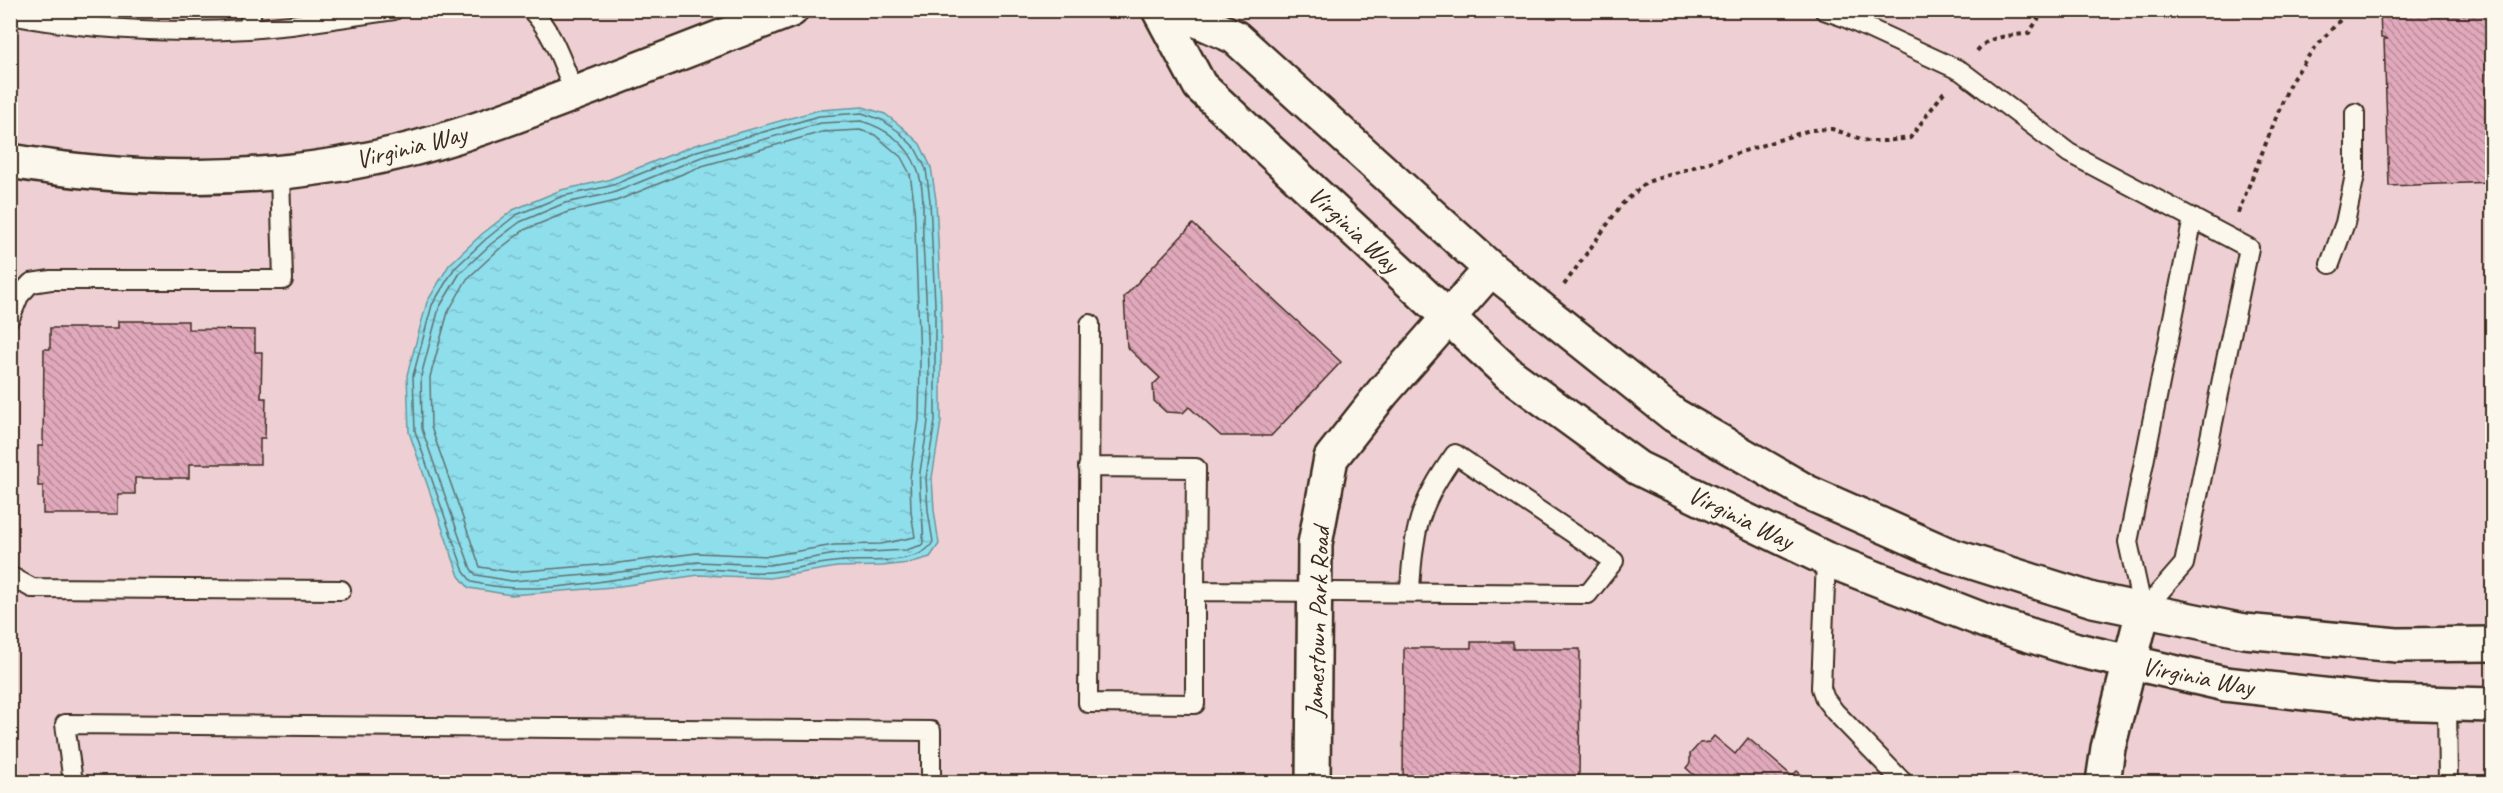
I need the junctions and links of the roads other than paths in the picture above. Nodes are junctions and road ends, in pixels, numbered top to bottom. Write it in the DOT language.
graph roads {
  1 [pos="252,10"];
  2 [pos="394,10"];
  3 [pos="531,10"];
  4 [pos="791,10"];
  5 [pos="1159,10"];
  6 [pos="1174,10"];
  7 [pos="1824,10"];
  8 [pos="10,15"];
  9 [pos="248,28"];
  10 [pos="575,94"];
  11 [pos="2355,112"];
  12 [pos="10,161"];
  13 [pos="280,172"];
  14 [pos="2193,218"];
  15 [pos="2330,264"];
  16 [pos="1491,269"];
  17 [pos="10,318"];
  18 [pos="1449,318"];
  19 [pos="1090,324"];
  20 [pos="1088,467"];
  21 [pos="1826,559"];
  22 [pos="10,576"];
  23 [pos="341,590"];
  24 [pos="1196,591"];
  25 [pos="1315,591"];
  26 [pos="1410,591"];
  27 [pos="2143,610"];
  28 [pos="2493,644"];
  29 [pos="2129,663"];
  30 [pos="2447,704"];
  31 [pos="2493,705"];
  32 [pos="73,783"];
  33 [pos="931,783"];
  34 [pos="1312,783"];
  35 [pos="1903,783"];
  36 [pos="2103,783"];
  37 [pos="2448,783"];
  1 -- 9 [label="lane"];
  2 -- 9 [label="lane"];
  3 -- 10 [label="lane"];
  4 -- 10 [label="street, Virginia Way"];
  5 -- 18 [label="street, Virginia Way"];
  6 -- 16 [label="street, Virginia Way"];
  7 -- 14 [label="lane"];
  8 -- 9 [label="lane"];
  10 -- 13 [label="street, Virginia Way"];
  11 -- 15 [label="lane"];
  12 -- 13 [label="street, Virginia Way"];
  13 -- 17 [label="lane"];
  14 -- 27 [label="lane"];
  14 -- 27 [label="lane"];
  16 -- 18 [label="street, Jamestown Park Road"];
  16 -- 27 [label="street, Virginia Way"];
  18 -- 21 [label="street, Virginia Way"];
  18 -- 25 [label="street, Jamestown Park Road"];
  19 -- 20 [label="lane"];
  20 -- 24 [label="lane"];
  20 -- 24 [label="lane"];
  21 -- 29 [label="street, Virginia Way"];
  21 -- 35 [label="lane"];
  22 -- 23 [label="lane"];
  24 -- 25 [label="lane"];
  25 -- 26 [label="lane"];
  25 -- 34 [label="street, Jamestown Park Road"];
  26 -- 26 [label="lane"];
  27 -- 28 [label="street, Virginia Way"];
  27 -- 29 [label="street"];
  29 -- 30 [label="street, Virginia Way"];
  29 -- 36 [label="street"];
  30 -- 31 [label="street, Virginia Way"];
  30 -- 37 [label="lane"];
  32 -- 33 [label="lane"];
}
